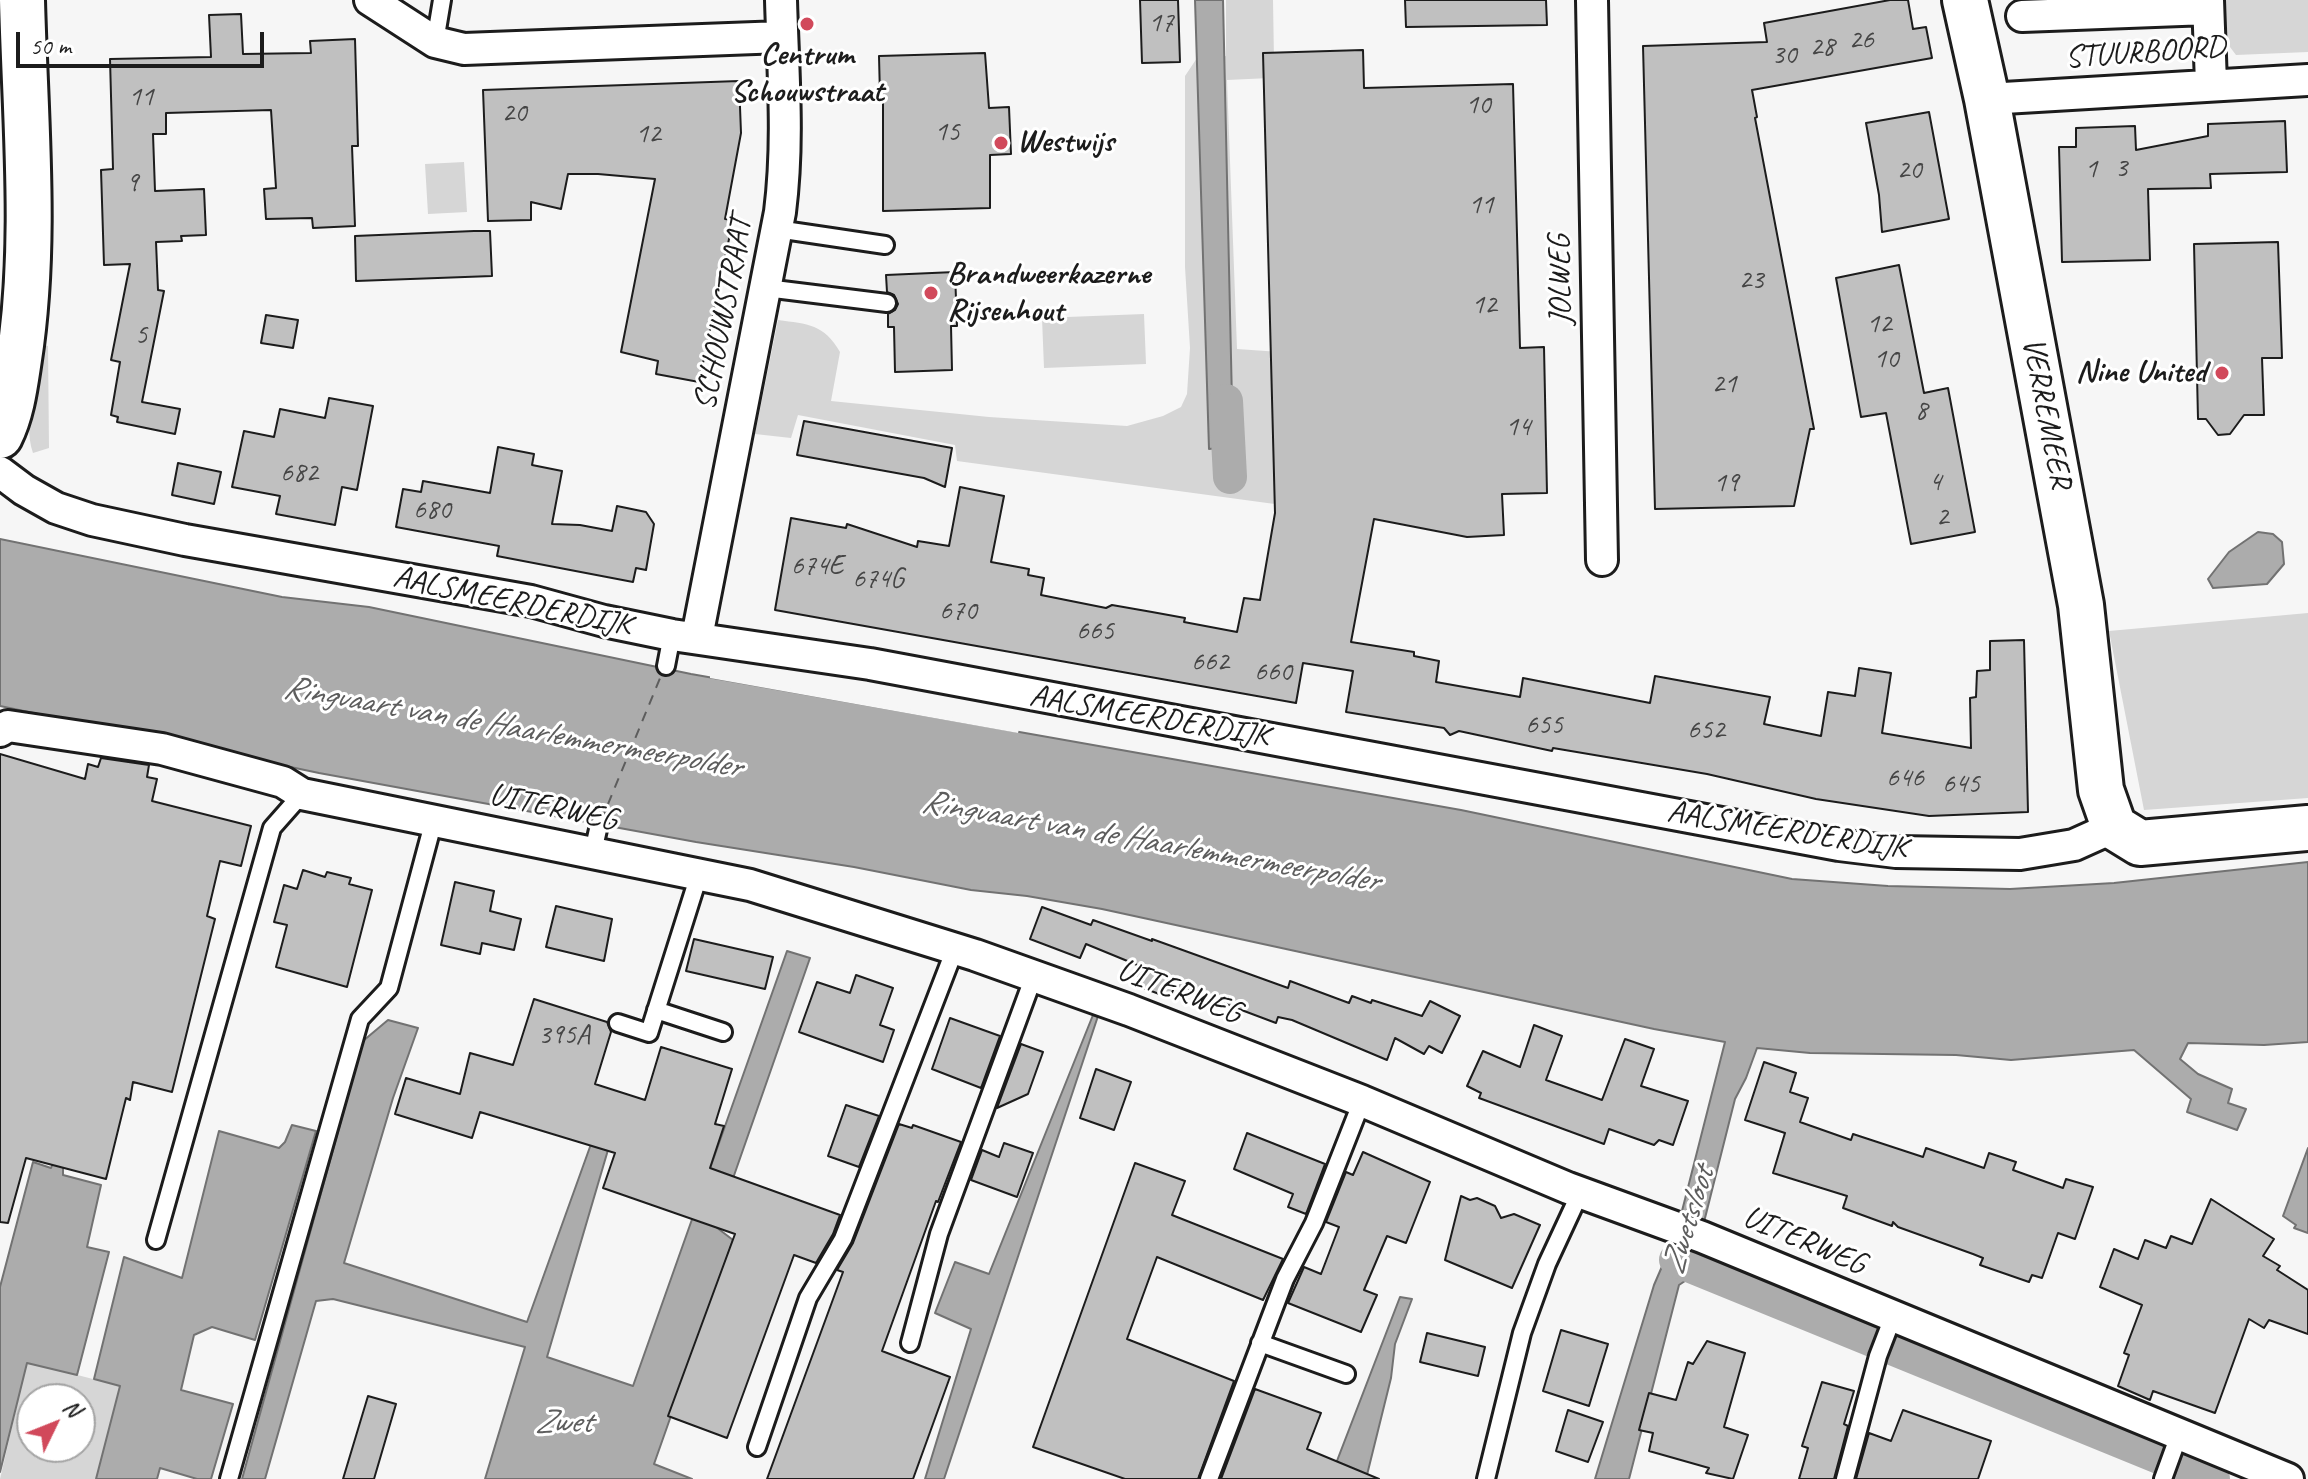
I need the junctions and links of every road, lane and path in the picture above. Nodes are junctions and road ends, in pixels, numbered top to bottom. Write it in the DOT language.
graph roads {
  1 [pos="22,0"];
  2 [pos="370,0"];
  3 [pos="442,0"];
  4 [pos="781,0"];
  5 [pos="1592,0"];
  6 [pos="1965,0"];
  7 [pos="2208,4"];
  8 [pos="2022,16"];
  9 [pos="782,37"];
  10 [pos="435,42"];
  11 [pos="2308,80"];
  12 [pos="2211,84"];
  13 [pos="1987,99"];
  14 [pos="777,229"];
  15 [pos="885,245"];
  16 [pos="766,288"];
  17 [pos="887,303"];
  18 [pos="0,436"];
  19 [pos="0,472"];
  20 [pos="1602,560"];
  21 [pos="685,636"];
  22 [pos="666,666"];
  23 [pos="0,731"];
  24 [pos="302,794"];
  25 [pos="434,820"];
  26 [pos="2114,827"];
  27 [pos="2308,828"];
  28 [pos="699,875"];
  29 [pos="955,949"];
  30 [pos="1034,976"];
  31 [pos="656,1010"];
  32 [pos="618,1023"];
  33 [pos="723,1032"];
  34 [pos="1362,1101"];
  35 [pos="1580,1193"];
  36 [pos="156,1240"];
  37 [pos="1890,1325"];
  38 [pos="910,1343"];
  39 [pos="1260,1343"];
  40 [pos="1346,1374"];
  41 [pos="757,1447"];
  42 [pos="2171,1457"];
  43 [pos="229,1479"];
  44 [pos="1209,1479"];
  45 [pos="1486,1479"];
  46 [pos="1845,1479"];
  47 [pos="2288,1479"];
  1 -- 18 [label="street"];
  2 -- 10 [label="street"];
  3 -- 10 [label="lane"];
  4 -- 9 [label="street, SCHOUWSTRAAT"];
  5 -- 20 [label="street, JOLWEG"];
  6 -- 13 [label="street, VERREMEER"];
  7 -- 8 [label="street"];
  7 -- 12 [label="street"];
  9 -- 10 [label="street"];
  9 -- 14 [label="street, SCHOUWSTRAAT"];
  11 -- 12 [label="street, STUURBOORD"];
  12 -- 13 [label="street, STUURBOORD"];
  13 -- 26 [label="street, VERREMEER"];
  14 -- 15 [label="lane"];
  14 -- 16 [label="street, SCHOUWSTRAAT"];
  16 -- 17 [label="lane"];
  16 -- 21 [label="street, SCHOUWSTRAAT"];
  19 -- 21 [label="street, AALSMEERDERDIJK"];
  21 -- 22 [label="lane"];
  21 -- 26 [label="street, AALSMEERDERDIJK"];
  23 -- 24 [label="street, UITERWEG"];
  24 -- 25 [label="street, UITERWEG"];
  24 -- 36 [label="lane"];
  25 -- 28 [label="street, UITERWEG"];
  25 -- 43 [label="lane"];
  26 -- 27 [label="street"];
  28 -- 29 [label="street, UITERWEG"];
  28 -- 31 [label="lane"];
  29 -- 30 [label="street, UITERWEG"];
  29 -- 41 [label="lane"];
  30 -- 34 [label="street, UITERWEG"];
  30 -- 38 [label="lane"];
  31 -- 32 [label="lane"];
  31 -- 33 [label="lane"];
  34 -- 35 [label="street, UITERWEG"];
  34 -- 39 [label="lane"];
  35 -- 37 [label="street, UITERWEG"];
  35 -- 45 [label="lane"];
  37 -- 42 [label="street, UITERWEG"];
  37 -- 46 [label="lane"];
  39 -- 40 [label="lane"];
  39 -- 44 [label="lane"];
  42 -- 47 [label="street, UITERWEG"];
}
